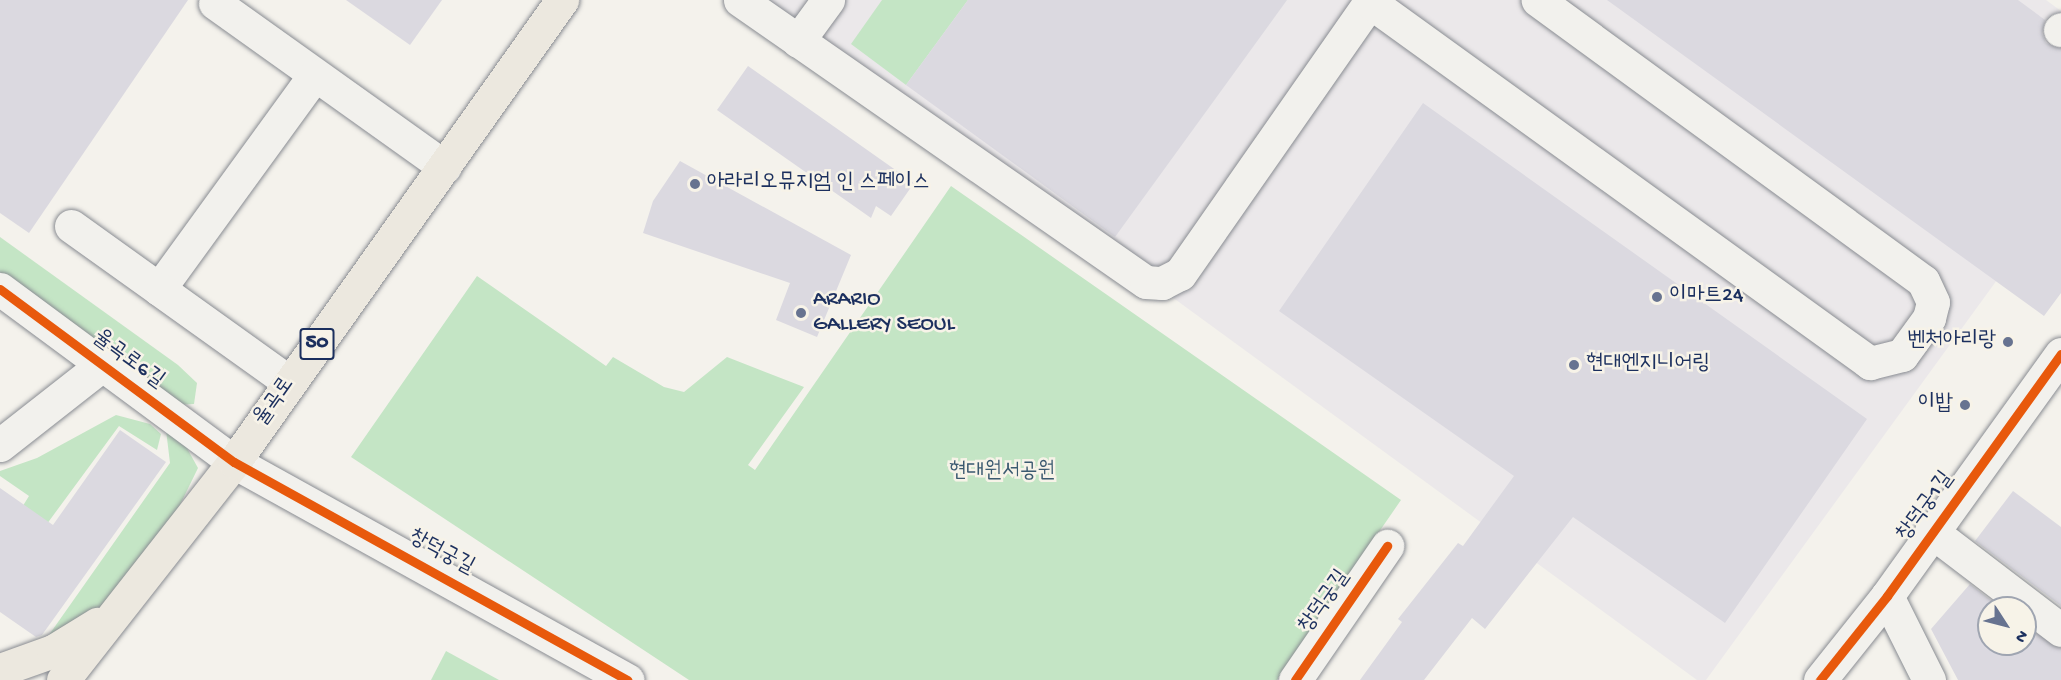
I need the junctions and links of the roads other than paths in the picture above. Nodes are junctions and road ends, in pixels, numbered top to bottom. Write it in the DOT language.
graph roads {
  1 [pos="562,0"];
  2 [pos="740,0"];
  3 [pos="828,0"];
  4 [pos="1538,0"];
  5 [pos="1370,1"];
  6 [pos="215,3"];
  7 [pos="798,41"];
  8 [pos="314,76"];
  9 [pos="445,167"];
  10 [pos="71,226"];
  11 [pos="0,289"];
  12 [pos="159,289"];
  13 [pos="2061,354"];
  14 [pos="102,365"];
  15 [pos="289,382"];
  16 [pos="0,445"];
  17 [pos="234,462"];
  18 [pos="1931,531"];
  19 [pos="1387,546"];
  20 [pos="1887,596"];
  21 [pos="111,615"];
  22 [pos="2061,630"];
  23 [pos="0,670"];
  24 [pos="63,680"];
  25 [pos="628,680"];
  26 [pos="1295,680"];
  27 [pos="1820,680"];
  28 [pos="1929,680"];
  1 -- 9 [label="main road, 율곡로 / 50"];
  2 -- 7 [label="street"];
  3 -- 7 [label="street"];
  4 -- 5 [label="street"];
  5 -- 7 [label="street"];
  6 -- 8 [label="street"];
  8 -- 9 [label="street"];
  8 -- 12 [label="street"];
  9 -- 15 [label="main road, 율곡로 / 50"];
  10 -- 12 [label="street"];
  11 -- 14 [label="street, 율곡로6길"];
  12 -- 15 [label="street"];
  13 -- 18 [label="street, 창덕궁1길"];
  14 -- 16 [label="street"];
  14 -- 17 [label="street, 율곡로6길"];
  15 -- 17 [label="main road, 율곡로 / 50"];
  17 -- 21 [label="main road, 율곡로 / 50"];
  17 -- 25 [label="street, 창덕궁길"];
  18 -- 20 [label="street, 창덕궁1길"];
  18 -- 22 [label="street"];
  19 -- 26 [label="street, 창덕궁길"];
  20 -- 27 [label="street, 창덕궁1길"];
  20 -- 28 [label="street"];
  21 -- 23 [label="main road"];
  21 -- 24 [label="main road, 율곡로 / 50"];
}
